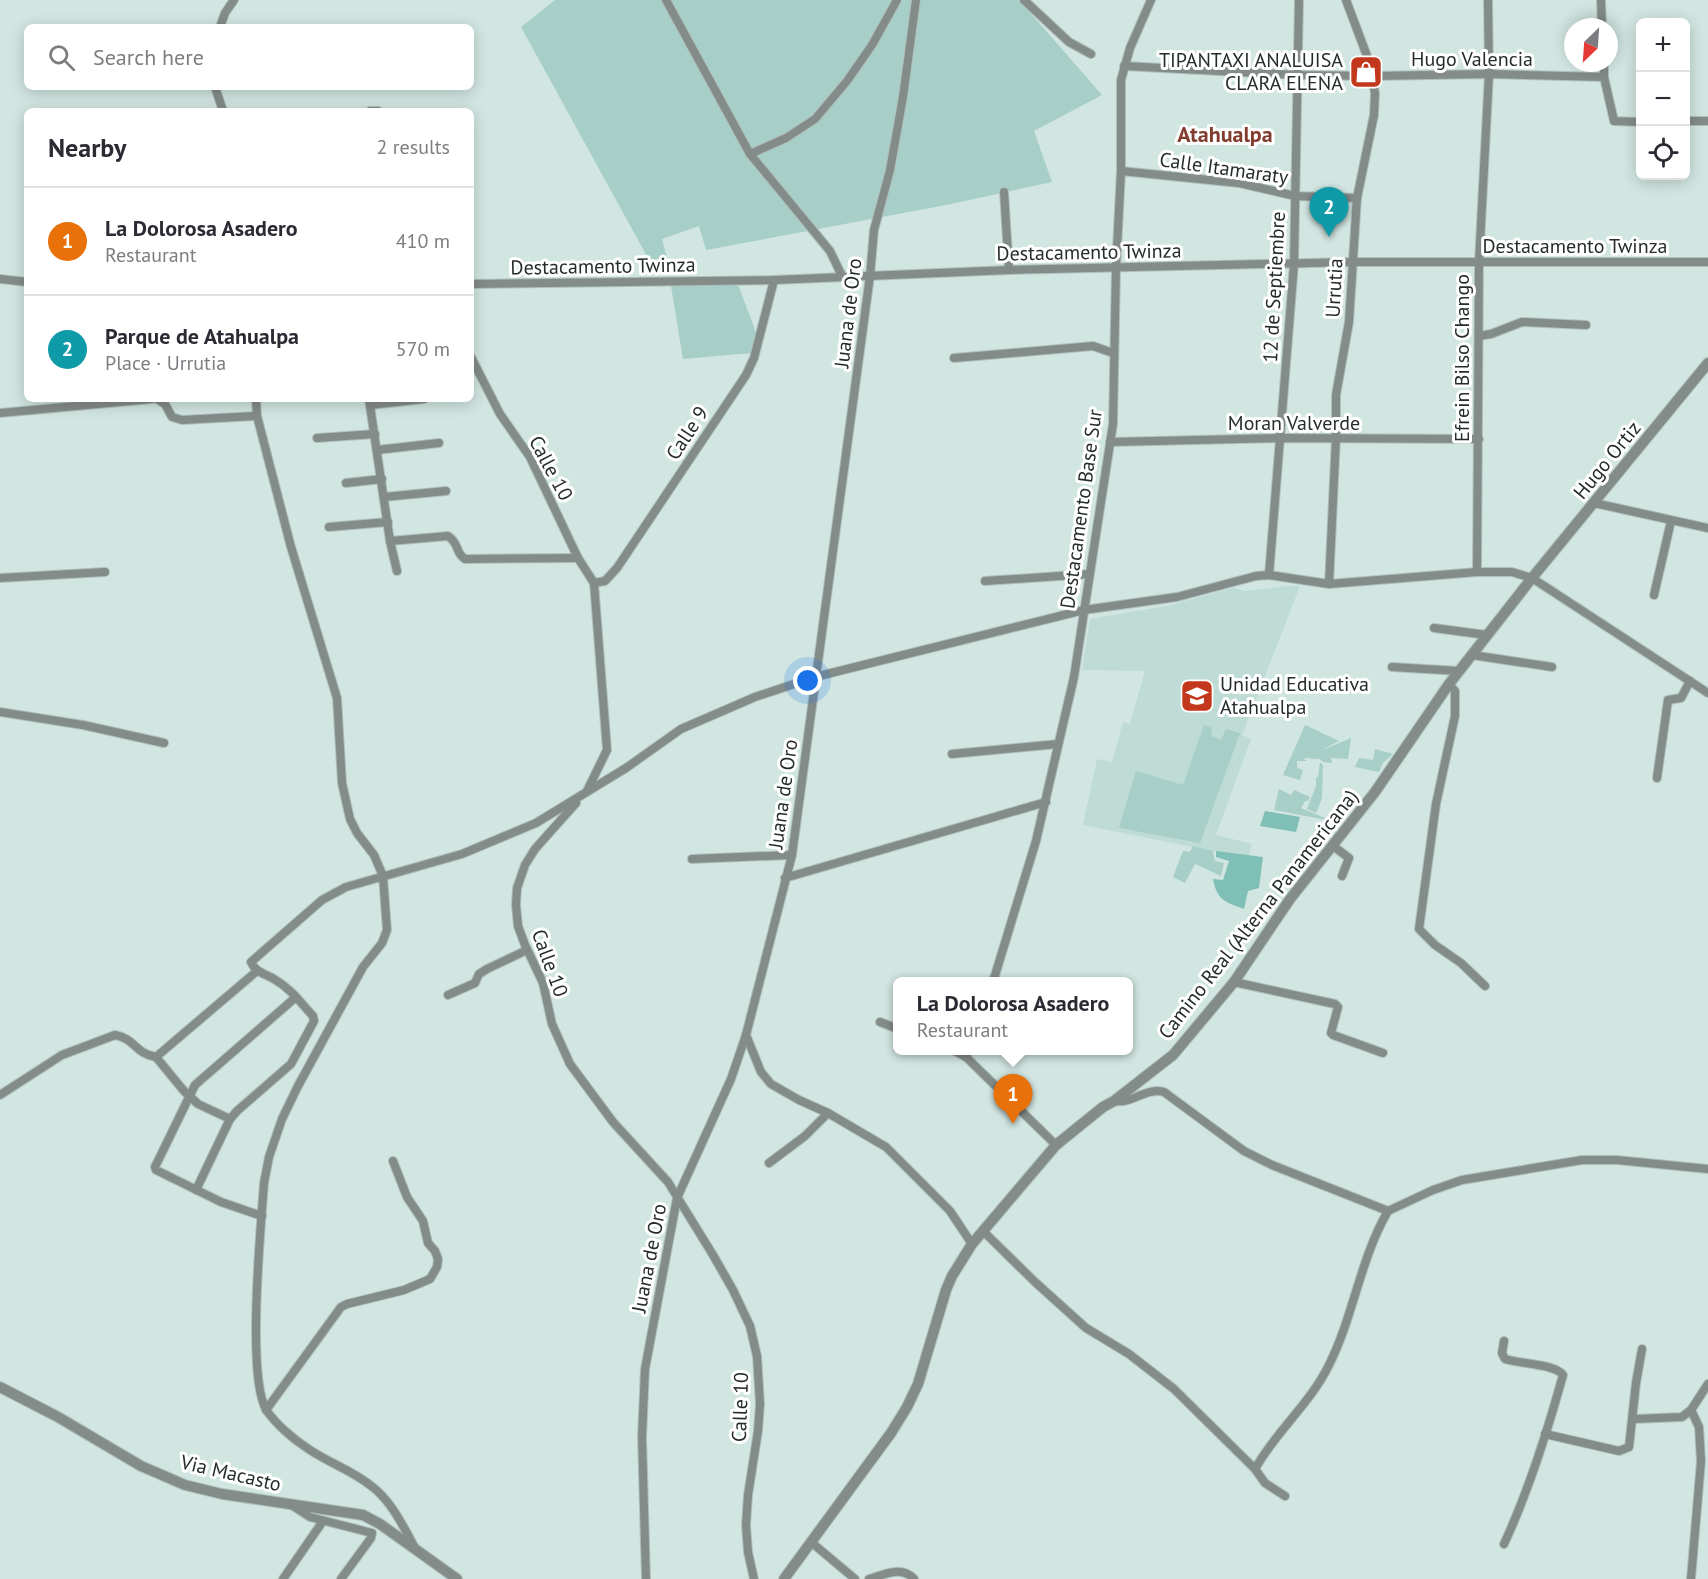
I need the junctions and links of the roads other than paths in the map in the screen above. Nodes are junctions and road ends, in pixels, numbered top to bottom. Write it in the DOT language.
graph roads {
  1 [pos="234,0"];
  2 [pos="666,0"];
  3 [pos="897,0"];
  4 [pos="916,0"];
  5 [pos="1024,0"];
  6 [pos="1150,0"];
  7 [pos="1299,0"];
  8 [pos="1346,0"];
  9 [pos="1488,0"];
  10 [pos="1601,0"];
  11 [pos="1602,18"];
  12 [pos="221,24"];
  13 [pos="1091,54"];
  14 [pos="1124,66"];
  15 [pos="1604,72"];
  16 [pos="1489,74"];
  17 [pos="1298,75"];
  18 [pos="1373,76"];
  19 [pos="1604,77"];
  20 [pos="216,90"];
  21 [pos="222,108"];
  22 [pos="1690,121"];
  23 [pos="1708,121"];
  24 [pos="1636,122"];
  25 [pos="750,154"];
  26 [pos="1121,171"];
  27 [pos="1004,192"];
  28 [pos="1295,196"];
  29 [pos="1357,198"];
  30 [pos="1352,262"];
  31 [pos="1479,262"];
  32 [pos="1708,262"];
  33 [pos="1294,264"];
  34 [pos="1116,267"];
  35 [pos="1009,270"];
  36 [pos="842,276"];
  37 [pos="870,276"];
  38 [pos="0,279"];
  39 [pos="774,280"];
  40 [pos="24,282"];
  41 [pos="474,284"];
  42 [pos="1586,325"];
  43 [pos="1479,336"];
  44 [pos="1113,353"];
  45 [pos="954,358"];
  46 [pos="474,363"];
  47 [pos="1708,363"];
  48 [pos="119,402"];
  49 [pos="162,402"];
  50 [pos="256,402"];
  51 [pos="370,402"];
  52 [pos="0,413"];
  53 [pos="257,416"];
  54 [pos="375,434"];
  55 [pos="317,438"];
  56 [pos="1280,438"];
  57 [pos="1336,438"];
  58 [pos="1479,439"];
  59 [pos="439,442"];
  60 [pos="1110,442"];
  61 [pos="377,450"];
  62 [pos="381,479"];
  63 [pos="346,483"];
  64 [pos="446,490"];
  65 [pos="384,497"];
  66 [pos="1594,503"];
  67 [pos="1671,521"];
  68 [pos="388,522"];
  69 [pos="329,527"];
  70 [pos="1708,528"];
  71 [pos="390,541"];
  72 [pos="578,558"];
  73 [pos="105,572"];
  74 [pos="397,572"];
  75 [pos="1477,572"];
  76 [pos="1089,574"];
  77 [pos="1269,575"];
  78 [pos="0,578"];
  79 [pos="1532,578"];
  80 [pos="985,581"];
  81 [pos="594,584"];
  82 [pos="1329,584"];
  83 [pos="1654,595"];
  84 [pos="1084,610"];
  85 [pos="1434,628"];
  86 [pos="1487,635"];
  87 [pos="1472,655"];
  88 [pos="1392,667"];
  89 [pos="1552,667"];
  90 [pos="1459,671"];
  91 [pos="815,676"];
  92 [pos="1690,681"];
  93 [pos="1449,684"];
  94 [pos="1708,693"];
  95 [pos="0,712"];
  96 [pos="164,743"];
  97 [pos="1058,744"];
  98 [pos="952,754"];
  99 [pos="1657,778"];
  100 [pos="587,791"];
  101 [pos="1046,802"];
  102 [pos="1332,846"];
  103 [pos="792,855"];
  104 [pos="692,859"];
  105 [pos="383,876"];
  106 [pos="1342,876"];
  107 [pos="785,878"];
  108 [pos="527,950"];
  109 [pos="257,971"];
  110 [pos="994,977"];
  111 [pos="1234,982"];
  112 [pos="1485,986"];
  113 [pos="448,995"];
  114 [pos="296,997"];
  115 [pos="880,1022"];
  116 [pos="893,1027"];
  117 [pos="746,1035"];
  118 [pos="1383,1053"];
  119 [pos="969,1055"];
  120 [pos="156,1057"];
  121 [pos="0,1095"];
  122 [pos="190,1096"];
  123 [pos="1114,1101"];
  124 [pos="828,1113"];
  125 [pos="230,1119"];
  126 [pos="1056,1145"];
  127 [pos="393,1161"];
  128 [pos="769,1163"];
  129 [pos="1708,1169"];
  130 [pos="196,1190"];
  131 [pos="677,1198"];
  132 [pos="1388,1211"];
  133 [pos="262,1216"];
  134 [pos="983,1231"];
  135 [pos="972,1244"];
  136 [pos="1504,1341"];
  137 [pos="1642,1349"];
  138 [pos="1708,1384"];
  139 [pos="0,1387"];
  140 [pos="266,1410"];
  141 [pos="1691,1410"];
  142 [pos="1633,1419"];
  143 [pos="1545,1434"];
  144 [pos="1255,1469"];
  145 [pos="1285,1496"];
  146 [pos="293,1506"];
  147 [pos="323,1521"];
  148 [pos="811,1542"];
  149 [pos="1504,1544"];
  150 [pos="415,1548"];
  151 [pos="283,1579"];
  152 [pos="341,1579"];
  153 [pos="457,1579"];
  154 [pos="646,1579"];
  155 [pos="754,1579"];
  156 [pos="784,1579"];
  157 [pos="855,1579"];
  158 [pos="869,1579"];
  159 [pos="914,1579"];
  160 [pos="1691,1579"];
  1 -- 12 [label="street"];
  2 -- 25 [label="street"];
  3 -- 25 [label="street"];
  4 -- 37 [label="street, Juana de Oro"];
  5 -- 13 [label="street"];
  6 -- 14 [label="street, Destacamento Base Sur"];
  7 -- 17 [label="street, 12 de Septiembre"];
  8 -- 18 [label="street, Urrutia"];
  9 -- 16 [label="street, Efrein Bilso Chango"];
  10 -- 11 [label="street"];
  14 -- 17 [label="street, Hugo Valencia"];
  14 -- 26 [label="street, Destacamento Base Sur"];
  15 -- 19 [label="street"];
  16 -- 18 [label="street, Hugo Valencia"];
  16 -- 19 [label="street, Hugo Valencia"];
  16 -- 31 [label="street, Efrein Bilso Chango"];
  17 -- 18 [label="street, Hugo Valencia"];
  17 -- 28 [label="street, 12 de Septiembre"];
  18 -- 29 [label="street, Urrutia"];
  19 -- 24 [label="street"];
  20 -- 21 [label="street"];
  22 -- 23 [label="street"];
  25 -- 36 [label="street"];
  26 -- 28 [label="street, Calle Itamaraty"];
  26 -- 34 [label="street, Destacamento Base Sur"];
  27 -- 35 [label="street"];
  28 -- 29 [label="street, Calle Itamaraty"];
  28 -- 33 [label="street, 12 de Septiembre"];
  29 -- 30 [label="street, Urrutia"];
  30 -- 31 [label="street, Destacamento Twinza"];
  30 -- 33 [label="street, Destacamento Twinza"];
  30 -- 57 [label="street, Urrutia"];
  31 -- 32 [label="street, Destacamento Twinza"];
  31 -- 43 [label="street, Efrein Bilso Chango"];
  33 -- 34 [label="street, Destacamento Twinza"];
  33 -- 56 [label="street, 12 de Septiembre"];
  34 -- 35 [label="street, Destacamento Twinza"];
  34 -- 44 [label="street, Destacamento Base Sur"];
  35 -- 37 [label="street, Destacamento Twinza"];
  36 -- 37 [label="street, Destacamento Twinza"];
  36 -- 39 [label="street, Destacamento Twinza"];
  37 -- 91 [label="street, Juana de Oro"];
  38 -- 40 [label="street"];
  39 -- 41 [label="street, Destacamento Twinza"];
  39 -- 81 [label="street, Calle 9"];
  42 -- 43 [label="street"];
  43 -- 58 [label="street, Efrein Bilso Chango"];
  44 -- 45 [label="street"];
  44 -- 60 [label="street, Destacamento Base Sur"];
  46 -- 72 [label="street, Calle 10"];
  47 -- 66 [label="street, Hugo Ortiz"];
  48 -- 52 [label="street"];
  49 -- 53 [label="street"];
  50 -- 53 [label="street"];
  51 -- 54 [label="street"];
  53 -- 105 [label="street"];
  54 -- 55 [label="street"];
  54 -- 61 [label="street"];
  56 -- 57 [label="street, Moran Valverde"];
  56 -- 60 [label="street, Moran Valverde"];
  56 -- 77 [label="street, 12 de Septiembre"];
  57 -- 58 [label="street, Moran Valverde"];
  57 -- 82 [label="street, Urrutia"];
  58 -- 75 [label="street, Efrein Bilso Chango"];
  59 -- 61 [label="street"];
  60 -- 76 [label="street, Destacamento Base Sur"];
  61 -- 62 [label="street"];
  62 -- 63 [label="street"];
  62 -- 65 [label="street"];
  64 -- 65 [label="street"];
  65 -- 68 [label="street"];
  66 -- 67 [label="street"];
  66 -- 79 [label="street, Hugo Ortiz"];
  67 -- 70 [label="street"];
  67 -- 83 [label="street"];
  68 -- 69 [label="street"];
  68 -- 71 [label="street"];
  71 -- 72 [label="street"];
  71 -- 74 [label="street"];
  72 -- 81 [label="street, Calle 10"];
  73 -- 78 [label="street"];
  75 -- 79 [label="street"];
  75 -- 82 [label="street"];
  76 -- 80 [label="street"];
  76 -- 84 [label="street, Destacamento Base Sur"];
  77 -- 82 [label="street"];
  77 -- 84 [label="street"];
  79 -- 86 [label="street, Camino Real (Alterna Panamericana)"];
  79 -- 92 [label="street"];
  81 -- 100 [label="street, Calle 10"];
  84 -- 91 [label="street"];
  84 -- 97 [label="street, Destacamento Base Sur"];
  85 -- 86 [label="street"];
  86 -- 87 [label="street, Camino Real (Alterna Panamericana)"];
  87 -- 89 [label="street"];
  87 -- 90 [label="street, Camino Real (Alterna Panamericana)"];
  88 -- 90 [label="street"];
  90 -- 93 [label="street, Camino Real (Alterna Panamericana)"];
  91 -- 100 [label="street"];
  91 -- 103 [label="street, Juana de Oro"];
  92 -- 94 [label="street"];
  92 -- 99 [label="street"];
  93 -- 102 [label="street, Camino Real (Alterna Panamericana)"];
  93 -- 112 [label="street"];
  95 -- 96 [label="street"];
  97 -- 98 [label="street"];
  97 -- 101 [label="street, Destacamento Base Sur"];
  100 -- 105 [label="street"];
  100 -- 108 [label="street, Calle 10"];
  101 -- 107 [label="street"];
  101 -- 110 [label="street, Destacamento Base Sur"];
  102 -- 106 [label="street"];
  102 -- 111 [label="street, Camino Real (Alterna Panamericana)"];
  103 -- 104 [label="street"];
  103 -- 107 [label="street, Juana de Oro"];
  105 -- 109 [label="street"];
  105 -- 133 [label="street"];
  107 -- 117 [label="street, Juana de Oro"];
  108 -- 113 [label="street"];
  108 -- 131 [label="street, Calle 10"];
  109 -- 114 [label="street"];
  109 -- 120 [label="street"];
  111 -- 118 [label="street"];
  111 -- 123 [label="street, Camino Real (Alterna Panamericana)"];
  114 -- 122 [label="street"];
  114 -- 125 [label="street"];
  115 -- 116 [label="street"];
  117 -- 124 [label="street"];
  117 -- 131 [label="street, Juana de Oro"];
  119 -- 126 [label="street"];
  120 -- 121 [label="street"];
  120 -- 122 [label="street"];
  122 -- 125 [label="street"];
  122 -- 130 [label="street"];
  123 -- 126 [label="street, Camino Real (Alterna Panamericana)"];
  123 -- 132 [label="street"];
  124 -- 128 [label="street"];
  124 -- 135 [label="street"];
  125 -- 130 [label="street"];
  126 -- 134 [label="street, Camino Real (Alterna Panamericana)"];
  127 -- 140 [label="street"];
  129 -- 132 [label="street"];
  130 -- 133 [label="street"];
  131 -- 154 [label="street, Juana de Oro"];
  131 -- 155 [label="street, Calle 10"];
  132 -- 144 [label="street"];
  133 -- 140 [label="street"];
  134 -- 135 [label="street, Camino Real (Alterna Panamericana)"];
  134 -- 144 [label="street"];
  135 -- 148 [label="street, Camino Real (Alterna Panamericana)"];
  136 -- 143 [label="street"];
  137 -- 142 [label="street"];
  138 -- 141 [label="street"];
  139 -- 146 [label="street, Via Macasto"];
  140 -- 150 [label="street"];
  141 -- 142 [label="street"];
  141 -- 160 [label="street"];
  142 -- 143 [label="street"];
  143 -- 149 [label="street"];
  144 -- 145 [label="street"];
  146 -- 147 [label="street"];
  146 -- 150 [label="street, Via Macasto"];
  147 -- 151 [label="street"];
  147 -- 152 [label="street"];
  148 -- 156 [label="street, Camino Real (Alterna Panamericana)"];
  148 -- 157 [label="street"];
  150 -- 153 [label="street, Via Macasto"];
  158 -- 159 [label="street"];
}
